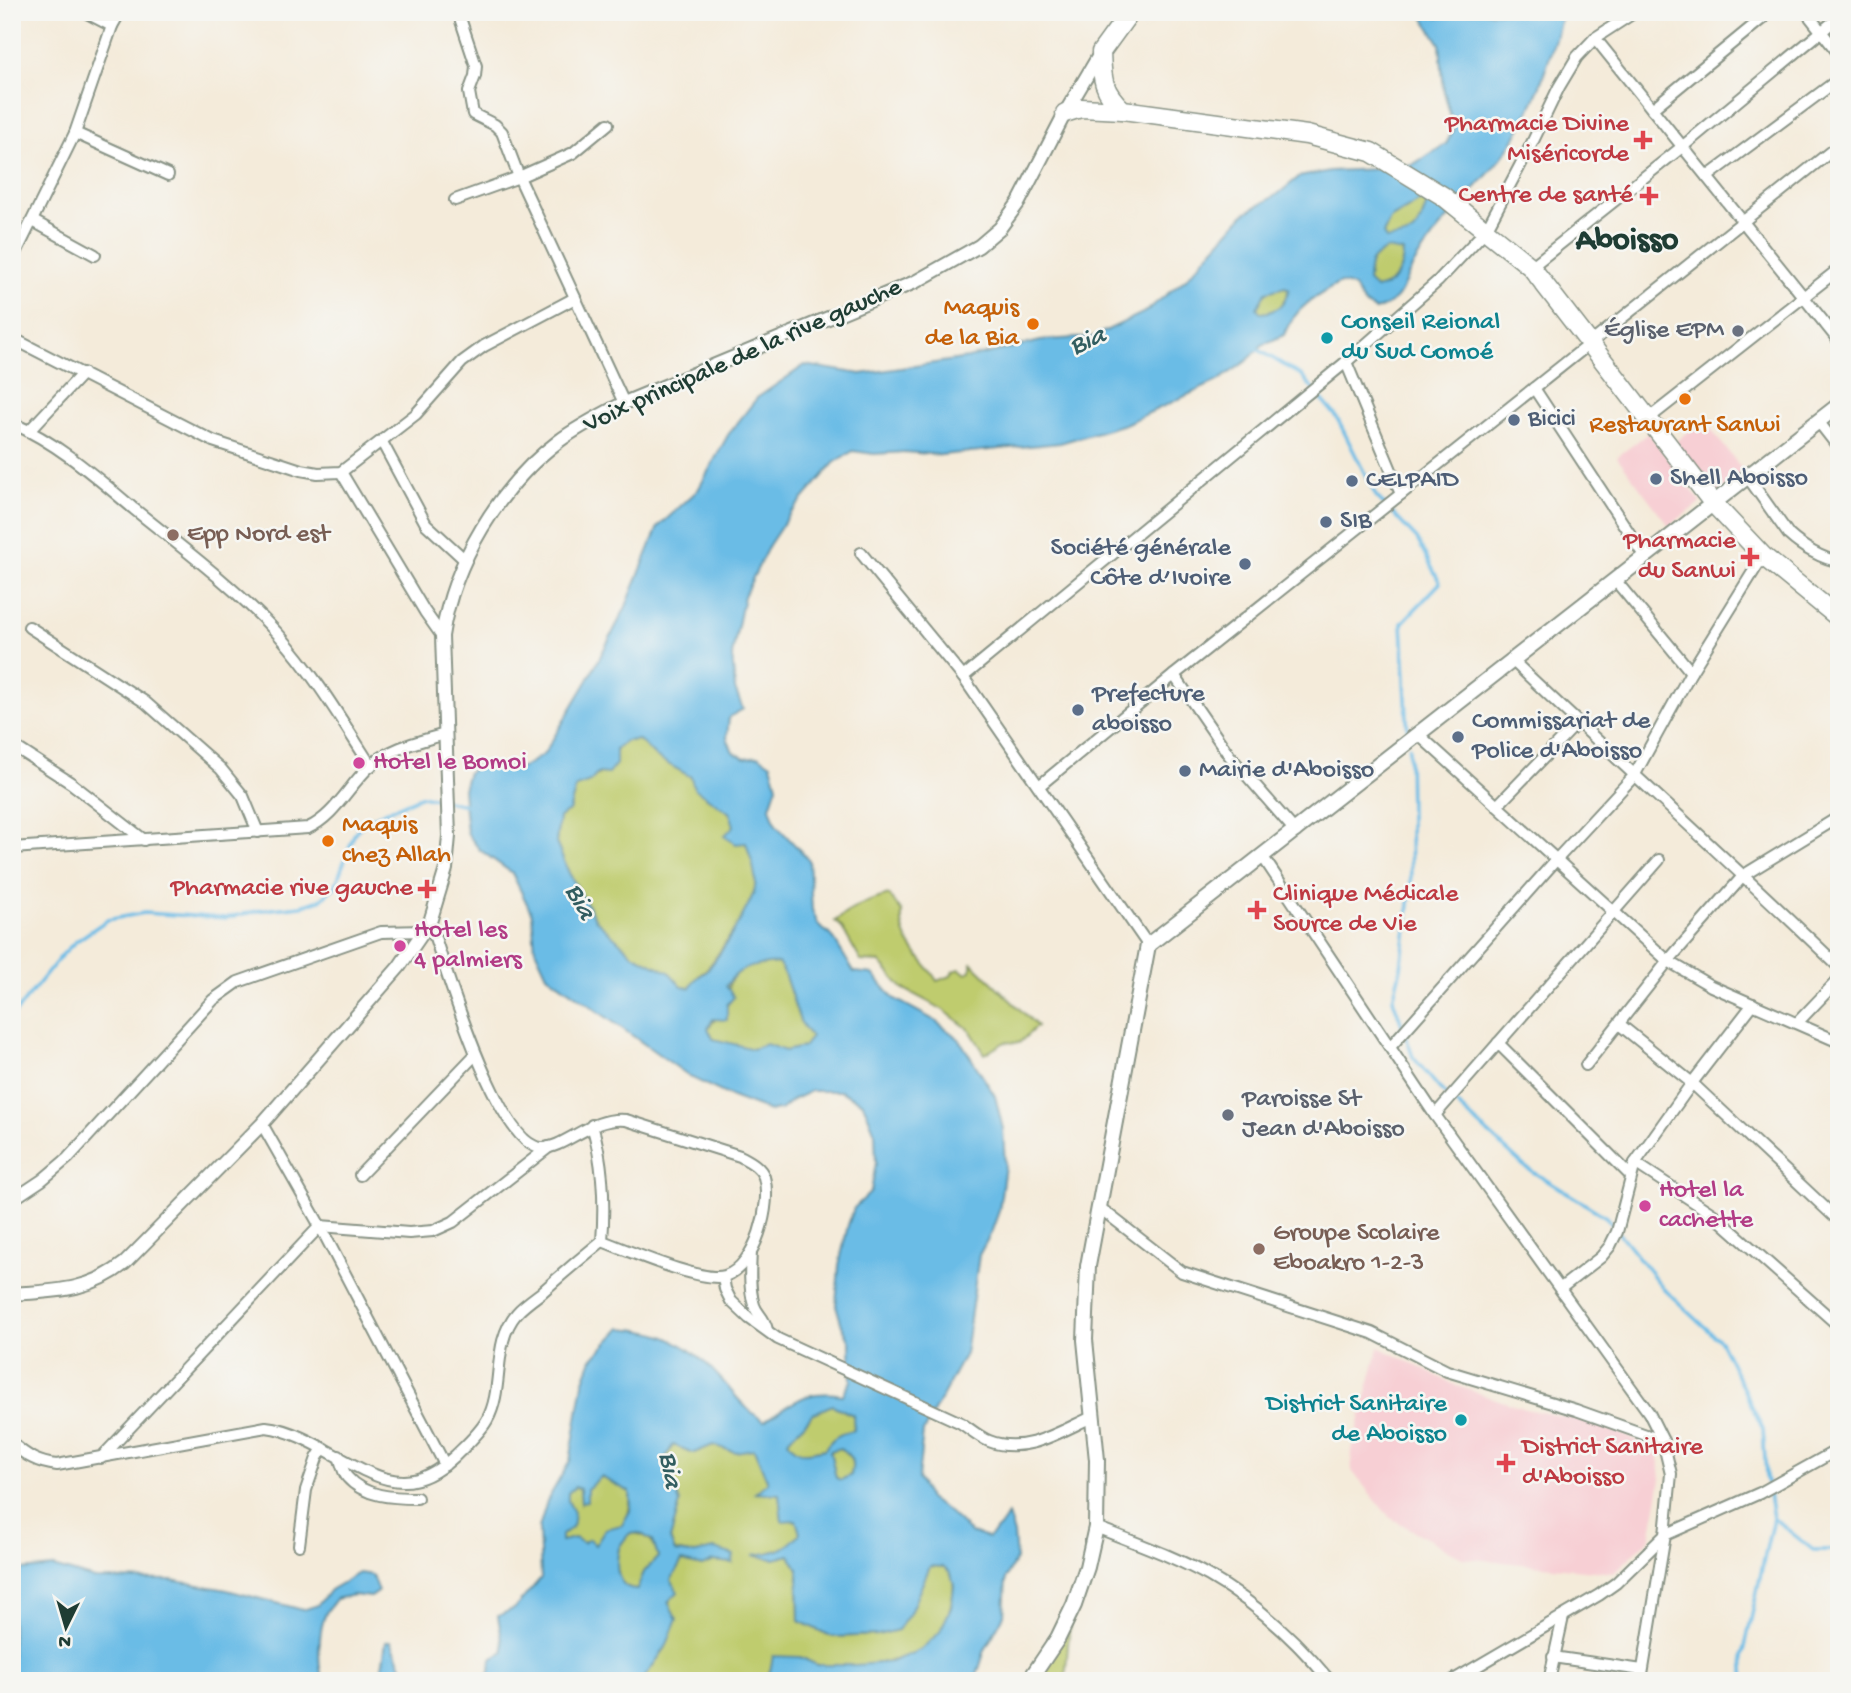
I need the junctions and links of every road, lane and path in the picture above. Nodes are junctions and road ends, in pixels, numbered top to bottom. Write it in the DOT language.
graph roads {
  1 [pos="85,12"];
  2 [pos="120,12"];
  3 [pos="458,12"];
  4 [pos="1130,12"];
  5 [pos="1635,12"];
  6 [pos="1770,12"];
  7 [pos="1806,12"];
  8 [pos="1839,17"];
  9 [pos="112,26"];
  10 [pos="1821,31"];
  11 [pos="1595,38"];
  12 [pos="1101,51"];
  13 [pos="1839,54"];
  14 [pos="1839,79"];
  15 [pos="1652,109"];
  16 [pos="1123,110"];
  17 [pos="1065,113"];
  18 [pos="608,124"];
  19 [pos="75,133"];
  20 [pos="1839,145"];
  21 [pos="1682,146"];
  22 [pos="169,175"];
  23 [pos="519,177"];
  24 [pos="1707,177"];
  25 [pos="455,200"];
  26 [pos="33,221"];
  27 [pos="1743,222"];
  28 [pos="1479,224"];
  29 [pos="95,255"];
  30 [pos="12,261"];
  31 [pos="1531,267"];
  32 [pos="1839,269"];
  33 [pos="575,298"];
  34 [pos="1804,298"];
  35 [pos="12,338"];
  36 [pos="1839,341"];
  37 [pos="1591,345"];
  38 [pos="1346,362"];
  39 [pos="83,373"];
  40 [pos="1534,388"];
  41 [pos="624,403"];
  42 [pos="1839,405"];
  43 [pos="1648,419"];
  44 [pos="1818,421"];
  45 [pos="12,423"];
  46 [pos="29,431"];
  47 [pos="382,442"];
  48 [pos="1839,448"];
  49 [pos="341,472"];
  50 [pos="1747,476"];
  51 [pos="1401,494"];
  52 [pos="1713,503"];
  53 [pos="861,553"];
  54 [pos="1645,556"];
  55 [pos="1763,556"];
  56 [pos="464,559"];
  57 [pos="1839,561"];
  58 [pos="1615,580"];
  59 [pos="1839,618"];
  60 [pos="29,627"];
  61 [pos="442,636"];
  62 [pos="1513,661"];
  63 [pos="1691,672"];
  64 [pos="1174,675"];
  65 [pos="963,677"];
  66 [pos="1578,722"];
  67 [pos="445,734"];
  68 [pos="1419,735"];
  69 [pos="12,745"];
  70 [pos="371,766"];
  71 [pos="1634,776"];
  72 [pos="1038,786"];
  73 [pos="1497,807"];
  74 [pos="1839,817"];
  75 [pos="258,832"];
  76 [pos="1296,832"];
  77 [pos="144,840"];
  78 [pos="12,848"];
  79 [pos="1263,858"];
  80 [pos="1556,860"];
  81 [pos="1659,860"];
  82 [pos="1744,875"];
  83 [pos="1613,911"];
  84 [pos="427,926"];
  85 [pos="1149,945"];
  86 [pos="1668,961"];
  87 [pos="1839,967"];
  88 [pos="1839,979"];
  89 [pos="1753,1004"];
  90 [pos="1797,1023"];
  91 [pos="1619,1024"];
  92 [pos="1839,1042"];
  93 [pos="1498,1043"];
  94 [pos="1391,1046"];
  95 [pos="475,1055"];
  96 [pos="1586,1065"];
  97 [pos="1692,1083"];
  98 [pos="1435,1115"];
  99 [pos="262,1124"];
  100 [pos="592,1125"];
  101 [pos="552,1146"];
  102 [pos="1634,1163"];
  103 [pos="360,1175"];
  104 [pos="1631,1176"];
  105 [pos="12,1200"];
  106 [pos="1100,1208"];
  107 [pos="1839,1221"];
  108 [pos="320,1227"];
  109 [pos="601,1241"];
  110 [pos="751,1252"];
  111 [pos="723,1277"];
  112 [pos="1561,1288"];
  113 [pos="12,1294"];
  114 [pos="1839,1326"];
  115 [pos="767,1330"];
  116 [pos="1092,1417"];
  117 [pos="1663,1441"];
  118 [pos="12,1443"];
  119 [pos="323,1448"];
  120 [pos="1839,1449"];
  121 [pos="339,1456"];
  122 [pos="100,1458"];
  123 [pos="446,1465"];
  124 [pos="417,1498"];
  125 [pos="1096,1527"];
  126 [pos="1665,1535"];
  127 [pos="299,1545"];
  128 [pos="1563,1617"];
  129 [pos="1553,1657"];
  130 [pos="1642,1675"];
  131 [pos="1029,1681"];
  132 [pos="1330,1681"];
  133 [pos="1452,1681"];
  134 [pos="1549,1681"];
  1 -- 9 [label="street"];
  2 -- 9 [label="street"];
  3 -- 23 [label="street"];
  4 -- 12 [label="highway"];
  5 -- 11 [label="street"];
  6 -- 15 [label="street"];
  7 -- 10 [label="street"];
  8 -- 10 [label="street"];
  9 -- 19 [label="street"];
  10 -- 13 [label="street"];
  10 -- 21 [label="street"];
  11 -- 15 [label="street"];
  11 -- 28 [label="street"];
  12 -- 16 [label="highway"];
  12 -- 17 [label="street, Voix principale de la rive gauche"];
  14 -- 24 [label="street"];
  15 -- 21 [label="street"];
  16 -- 17 [label="highway"];
  16 -- 28 [label="highway"];
  17 -- 41 [label="street, Voix principale de la rive gauche"];
  18 -- 23 [label="street"];
  19 -- 22 [label="street"];
  19 -- 26 [label="street"];
  20 -- 27 [label="street"];
  21 -- 24 [label="street"];
  21 -- 31 [label="street"];
  23 -- 25 [label="street"];
  23 -- 33 [label="street"];
  24 -- 27 [label="street"];
  26 -- 29 [label="street"];
  26 -- 30 [label="street"];
  27 -- 34 [label="street"];
  27 -- 37 [label="street"];
  28 -- 31 [label="highway"];
  28 -- 38 [label="street"];
  31 -- 37 [label="highway"];
  32 -- 34 [label="street"];
  33 -- 41 [label="street"];
  33 -- 47 [label="street"];
  34 -- 36 [label="street"];
  34 -- 43 [label="street"];
  35 -- 39 [label="street"];
  37 -- 40 [label="street"];
  37 -- 43 [label="highway"];
  38 -- 51 [label="street"];
  38 -- 65 [label="street"];
  39 -- 46 [label="street"];
  39 -- 49 [label="street"];
  40 -- 51 [label="street"];
  40 -- 54 [label="street"];
  41 -- 56 [label="street, Voix principale de la rive gauche"];
  42 -- 44 [label="main road"];
  43 -- 52 [label="highway"];
  44 -- 48 [label="street"];
  44 -- 50 [label="main road"];
  45 -- 46 [label="street"];
  46 -- 70 [label="street"];
  47 -- 49 [label="street"];
  47 -- 56 [label="street"];
  49 -- 61 [label="street"];
  50 -- 52 [label="main road"];
  50 -- 57 [label="street"];
  51 -- 64 [label="street"];
  52 -- 54 [label="main road"];
  52 -- 55 [label="highway"];
  53 -- 65 [label="street"];
  54 -- 58 [label="main road"];
  55 -- 59 [label="highway"];
  55 -- 63 [label="street"];
  56 -- 61 [label="street, Voix principale de la rive gauche"];
  58 -- 62 [label="main road"];
  58 -- 63 [label="street"];
  60 -- 75 [label="street"];
  61 -- 67 [label="street, Voix principale de la rive gauche"];
  62 -- 66 [label="street"];
  62 -- 68 [label="main road"];
  63 -- 71 [label="street"];
  64 -- 72 [label="street"];
  64 -- 76 [label="street"];
  65 -- 72 [label="street"];
  66 -- 71 [label="street"];
  66 -- 73 [label="street"];
  67 -- 70 [label="street"];
  67 -- 84 [label="street, Voix principale de la rive gauche"];
  68 -- 73 [label="street"];
  68 -- 76 [label="main road"];
  69 -- 77 [label="street"];
  70 -- 75 [label="street"];
  71 -- 80 [label="street"];
  71 -- 82 [label="street"];
  72 -- 85 [label="street"];
  73 -- 80 [label="street"];
  74 -- 82 [label="street"];
  75 -- 77 [label="street"];
  76 -- 79 [label="main road"];
  77 -- 78 [label="street"];
  79 -- 85 [label="main road"];
  79 -- 94 [label="street"];
  80 -- 83 [label="street"];
  80 -- 94 [label="street"];
  81 -- 83 [label="street"];
  82 -- 86 [label="street"];
  82 -- 87 [label="street"];
  83 -- 86 [label="street"];
  83 -- 93 [label="street"];
  84 -- 95 [label="street"];
  84 -- 99 [label="street, Voix principale de la rive gauche"];
  84 -- 105 [label="street"];
  85 -- 106 [label="main road"];
  86 -- 89 [label="street"];
  86 -- 91 [label="street"];
  88 -- 90 [label="street"];
  89 -- 90 [label="street"];
  89 -- 97 [label="street"];
  90 -- 92 [label="street"];
  91 -- 96 [label="street"];
  91 -- 97 [label="street"];
  93 -- 98 [label="street"];
  93 -- 104 [label="street"];
  94 -- 98 [label="street"];
  95 -- 101 [label="street"];
  95 -- 103 [label="street"];
  97 -- 102 [label="street"];
  97 -- 107 [label="street"];
  98 -- 112 [label="street"];
  99 -- 108 [label="street"];
  99 -- 113 [label="street, Voix principale de la rive gauche"];
  100 -- 101 [label="street"];
  100 -- 109 [label="street"];
  100 -- 110 [label="street"];
  101 -- 108 [label="street"];
  102 -- 104 [label="street"];
  102 -- 114 [label="street"];
  104 -- 112 [label="street"];
  106 -- 116 [label="main road"];
  106 -- 117 [label="street"];
  108 -- 122 [label="street"];
  108 -- 123 [label="street"];
  109 -- 111 [label="street"];
  109 -- 123 [label="street"];
  110 -- 111 [label="street"];
  110 -- 115 [label="street"];
  111 -- 115 [label="street"];
  112 -- 117 [label="street"];
  115 -- 116 [label="street"];
  116 -- 125 [label="main road"];
  117 -- 126 [label="street"];
  118 -- 122 [label="street"];
  119 -- 121 [label="street"];
  119 -- 122 [label="street"];
  119 -- 127 [label="street"];
  120 -- 126 [label="street"];
  121 -- 123 [label="street"];
  121 -- 124 [label="street"];
  125 -- 131 [label="main road"];
  125 -- 132 [label="street"];
  126 -- 128 [label="street"];
  126 -- 130 [label="street"];
  128 -- 129 [label="street"];
  128 -- 133 [label="street"];
  129 -- 130 [label="street"];
  129 -- 134 [label="street"];
}
